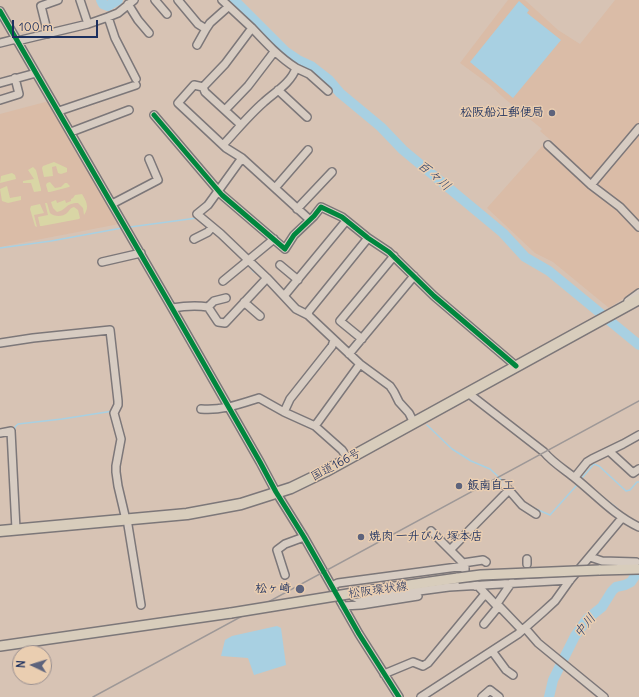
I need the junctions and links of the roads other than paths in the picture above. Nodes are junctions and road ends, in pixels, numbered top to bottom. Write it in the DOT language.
graph roads {
  1 [pos="58,0"];
  2 [pos="80,0"];
  3 [pos="155,0"];
  4 [pos="178,0"];
  5 [pos="222,0"];
  6 [pos="131,2"];
  7 [pos="228,7"];
  8 [pos="0,11"];
  9 [pos="166,14"];
  10 [pos="108,17"];
  11 [pos="88,24"];
  12 [pos="252,28"];
  13 [pos="206,29"];
  14 [pos="149,33"];
  15 [pos="48,34"];
  16 [pos="17,40"];
  17 [pos="0,43"];
  18 [pos="197,45"];
  19 [pos="274,52"];
  20 [pos="296,68"];
  21 [pos="36,73"];
  22 [pos="15,78"];
  23 [pos="0,82"];
  24 [pos="203,86"];
  25 [pos="278,90"];
  26 [pos="328,92"];
  27 [pos="0,100"];
  28 [pos="130,110"];
  29 [pos="225,110"];
  30 [pos="58,111"];
  31 [pos="154,115"];
  32 [pos="307,117"];
  33 [pos="241,125"];
  34 [pos="639,128"];
  35 [pos="71,132"];
  36 [pos="223,145"];
  37 [pos="548,145"];
  38 [pos="308,150"];
  39 [pos="242,158"];
  40 [pos="148,159"];
  41 [pos="332,172"];
  42 [pos="591,185"];
  43 [pos="275,188"];
  44 [pos="218,190"];
  45 [pos="112,204"];
  46 [pos="297,209"];
  47 [pos="310,220"];
  48 [pos="346,221"];
  49 [pos="639,227"];
  50 [pos="211,229"];
  51 [pos="368,238"];
  52 [pos="194,239"];
  53 [pos="274,239"];
  54 [pos="140,253"];
  55 [pos="394,256"];
  56 [pos="102,262"];
  57 [pos="246,262"];
  58 [pos="280,265"];
  59 [pos="262,274"];
  60 [pos="414,276"];
  61 [pos="223,280"];
  62 [pos="298,280"];
  63 [pos="639,293"];
  64 [pos="284,296"];
  65 [pos="226,298"];
  66 [pos="639,299"];
  67 [pos="244,302"];
  68 [pos="208,307"];
  69 [pos="172,308"];
  70 [pos="617,312"];
  71 [pos="308,315"];
  72 [pos="260,316"];
  73 [pos="362,339"];
  74 [pos="334,340"];
  75 [pos="0,344"];
  76 [pos="351,352"];
  77 [pos="360,364"];
  78 [pos="516,366"];
  79 [pos="468,393"];
  80 [pos="229,407"];
  81 [pos="201,409"];
  82 [pos="284,412"];
  83 [pos="414,423"];
  84 [pos="315,426"];
  85 [pos="0,433"];
  86 [pos="639,435"];
  87 [pos="609,451"];
  88 [pos="348,459"];
  89 [pos="639,469"];
  90 [pos="578,480"];
  91 [pos="503,484"];
  92 [pos="509,490"];
  93 [pos="276,492"];
  94 [pos="536,514"];
  95 [pos="622,518"];
  96 [pos="126,520"];
  97 [pos="639,527"];
  98 [pos="16,529"];
  99 [pos="0,531"];
  100 [pos="432,531"];
  101 [pos="304,537"];
  102 [pos="451,549"];
  103 [pos="590,557"];
  104 [pos="486,562"];
  105 [pos="464,565"];
  106 [pos="638,565"];
  107 [pos="285,575"];
  108 [pos="570,580"];
  109 [pos="513,581"];
  110 [pos="477,585"];
  111 [pos="332,586"];
  112 [pos="464,586"];
  113 [pos="348,594"];
  114 [pos="485,594"];
  115 [pos="142,605"];
  116 [pos="342,606"];
  117 [pos="497,606"];
  118 [pos="484,624"];
  119 [pos="524,629"];
  120 [pos="0,646"];
  121 [pos="492,651"];
  122 [pos="384,674"];
  123 [pos="513,675"];
  124 [pos="400,697"];
  125 [pos="421,697"];
  126 [pos="482,697"];
  127 [pos="499,697"];
  128 [pos="604,697"];
  1 -- 15 [label="street"];
  2 -- 11 [label="street"];
  3 -- 9 [label="street"];
  4 -- 13 [label="street"];
  5 -- 7 [label="street"];
  6 -- 10 [label="street"];
  6 -- 14 [label="street"];
  7 -- 12 [label="street"];
  7 -- 13 [label="street"];
  8 -- 16 [label="street"];
  10 -- 11 [label="street"];
  10 -- 30 [label="street"];
  11 -- 15 [label="street"];
  12 -- 19 [label="street"];
  12 -- 24 [label="street"];
  13 -- 18 [label="street"];
  15 -- 16 [label="street"];
  16 -- 17 [label="street"];
  16 -- 21 [label="street"];
  19 -- 20 [label="street"];
  19 -- 29 [label="street"];
  20 -- 25 [label="street"];
  20 -- 26 [label="street"];
  21 -- 22 [label="street"];
  21 -- 30 [label="street"];
  22 -- 23 [label="street"];
  22 -- 27 [label="street"];
  24 -- 29 [label="street"];
  24 -- 36 [label="street"];
  25 -- 32 [label="street"];
  25 -- 33 [label="street"];
  28 -- 35 [label="street"];
  29 -- 33 [label="street"];
  30 -- 35 [label="street"];
  31 -- 44 [label="street"];
  33 -- 36 [label="street"];
  34 -- 42 [label="street"];
  35 -- 45 [label="street"];
  36 -- 39 [label="street"];
  37 -- 42 [label="street"];
  38 -- 43 [label="street"];
  39 -- 43 [label="street"];
  39 -- 44 [label="street"];
  40 -- 45 [label="street"];
  41 -- 46 [label="street"];
  42 -- 49 [label="street"];
  43 -- 46 [label="street"];
  44 -- 50 [label="street"];
  44 -- 53 [label="street"];
  45 -- 54 [label="street"];
  46 -- 47 [label="street"];
  47 -- 48 [label="street"];
  47 -- 53 [label="street"];
  48 -- 51 [label="street"];
  48 -- 62 [label="street"];
  50 -- 52 [label="street"];
  50 -- 57 [label="street"];
  51 -- 55 [label="street"];
  51 -- 71 [label="street"];
  53 -- 57 [label="street"];
  54 -- 56 [label="street"];
  54 -- 69 [label="street"];
  55 -- 60 [label="street"];
  55 -- 73 [label="street"];
  57 -- 59 [label="street"];
  57 -- 61 [label="street"];
  58 -- 62 [label="street"];
  59 -- 64 [label="street"];
  59 -- 67 [label="street"];
  60 -- 73 [label="street"];
  60 -- 78 [label="street"];
  62 -- 64 [label="street"];
  63 -- 70 [label="street"];
  64 -- 71 [label="street"];
  65 -- 68 [label="street"];
  66 -- 70 [label="highway, 国道166号"];
  67 -- 68 [label="street"];
  67 -- 72 [label="street"];
  68 -- 69 [label="street"];
  69 -- 80 [label="street"];
  70 -- 78 [label="highway, 国道166号"];
  71 -- 74 [label="street"];
  73 -- 76 [label="street"];
  74 -- 76 [label="street"];
  74 -- 82 [label="street"];
  75 -- 96 [label="street"];
  76 -- 77 [label="street"];
  77 -- 83 [label="street"];
  77 -- 84 [label="street"];
  78 -- 79 [label="highway, 国道166号"];
  79 -- 83 [label="highway, 国道166号"];
  79 -- 90 [label="street"];
  80 -- 81 [label="street"];
  80 -- 82 [label="street"];
  80 -- 93 [label="street"];
  82 -- 84 [label="street"];
  83 -- 88 [label="highway, 国道166号"];
  84 -- 88 [label="street"];
  85 -- 98 [label="street"];
  86 -- 87 [label="street"];
  87 -- 89 [label="street"];
  87 -- 90 [label="street"];
  88 -- 93 [label="highway, 国道166号"];
  90 -- 95 [label="street"];
  91 -- 92 [label="street"];
  92 -- 94 [label="street"];
  92 -- 102 [label="street"];
  93 -- 96 [label="highway, 国道166号"];
  93 -- 101 [label="street"];
  95 -- 97 [label="street"];
  95 -- 103 [label="street"];
  96 -- 98 [label="highway, 国道166号"];
  96 -- 115 [label="street"];
  98 -- 99 [label="highway, 国道166号"];
  100 -- 102 [label="street"];
  101 -- 107 [label="street"];
  101 -- 111 [label="street"];
  102 -- 105 [label="street"];
  103 -- 106 [label="street"];
  103 -- 108 [label="street"];
  104 -- 105 [label="street"];
  105 -- 111 [label="street"];
  105 -- 112 [label="street"];
  106 -- 113 [label="main road, 松阪環状線, bridge"];
  108 -- 109 [label="street"];
  108 -- 119 [label="street"];
  109 -- 110 [label="street"];
  109 -- 117 [label="street"];
  110 -- 112 [label="street"];
  110 -- 114 [label="street"];
  110 -- 116 [label="street"];
  111 -- 116 [label="street"];
  112 -- 113 [label="street"];
  113 -- 120 [label="main road, 松阪環状線, bridge"];
  114 -- 117 [label="street"];
  114 -- 122 [label="street"];
  116 -- 122 [label="street"];
  117 -- 118 [label="street"];
  117 -- 119 [label="street"];
  119 -- 121 [label="street"];
  119 -- 128 [label="street"];
  121 -- 123 [label="street"];
  121 -- 125 [label="street"];
  122 -- 124 [label="street"];
  126 -- 127 [label="street"];
}
